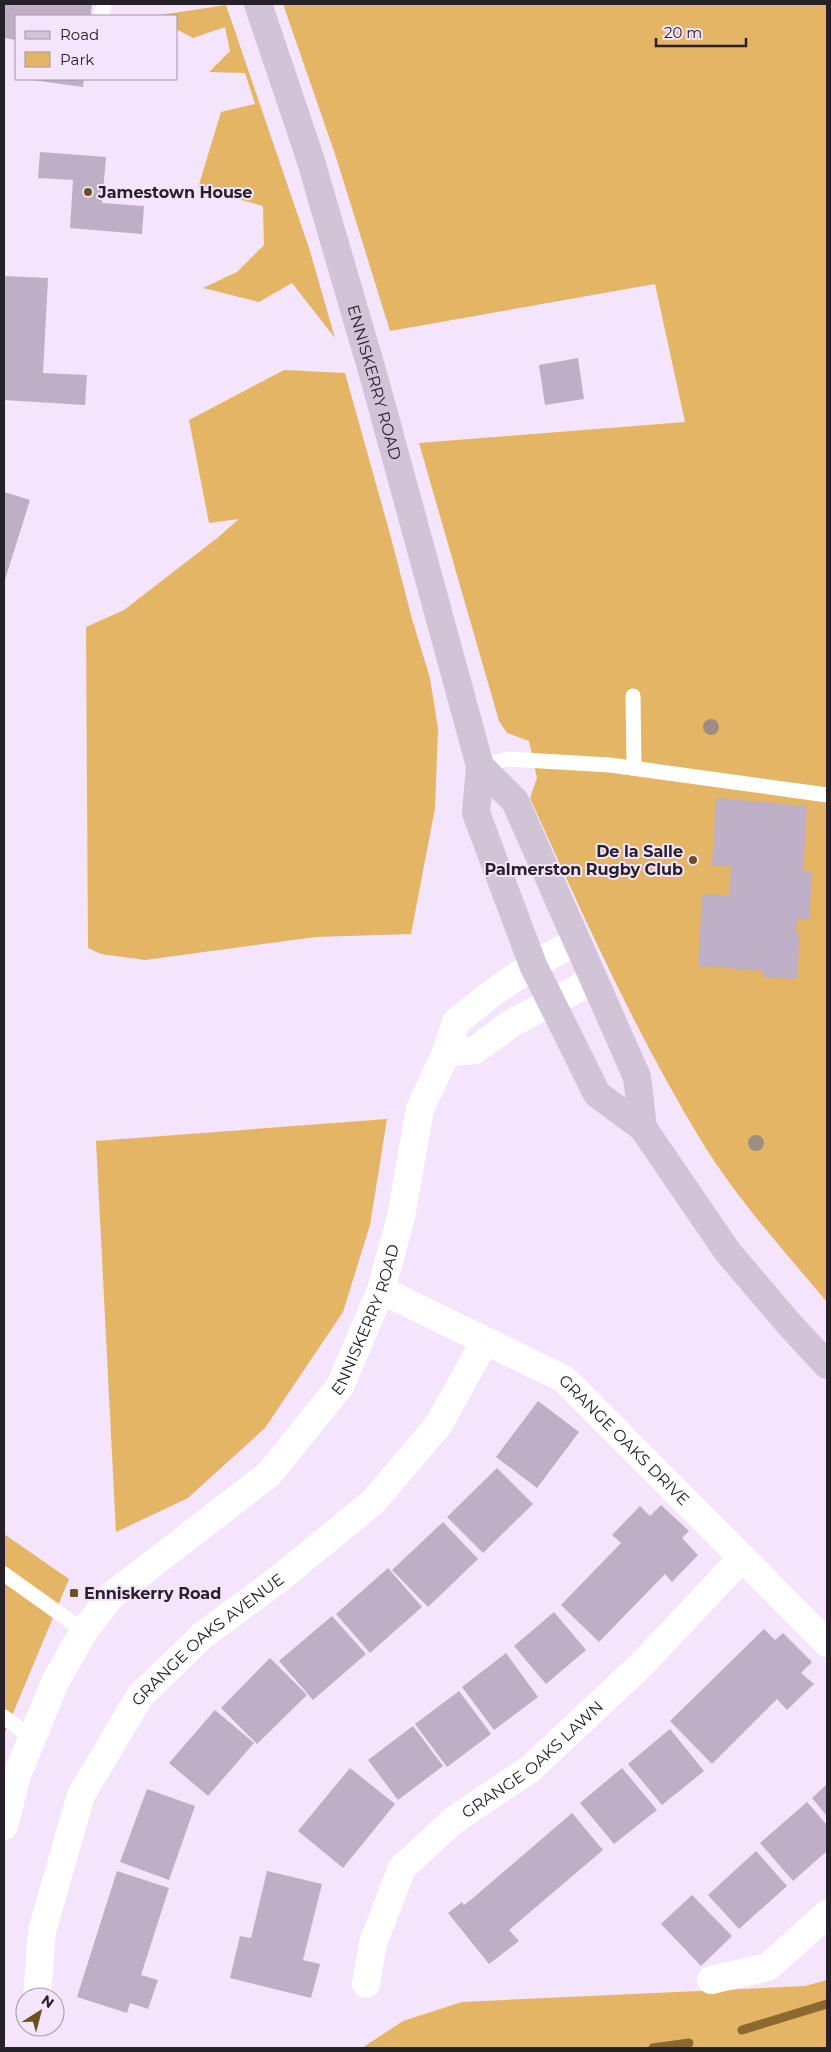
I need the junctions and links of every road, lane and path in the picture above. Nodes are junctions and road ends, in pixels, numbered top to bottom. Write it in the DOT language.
graph roads {
  1 [pos="258,4"];
  2 [pos="633,696"];
  3 [pos="480,766"];
  4 [pos="634,768"];
  5 [pos="827,795"];
  6 [pos="577,941"];
  7 [pos="533,965"];
  8 [pos="594,980"];
  9 [pos="551,1002"];
  10 [pos="446,1053"];
  11 [pos="643,1128"];
  12 [pos="381,1290"];
  13 [pos="485,1341"];
  14 [pos="827,1365"];
  15 [pos="742,1558"];
  16 [pos="4,1574"];
  17 [pos="84,1631"];
  18 [pos="827,1644"];
  19 [pos="4,1717"];
  20 [pos="32,1738"];
  21 [pos="4,1826"];
  22 [pos="827,1914"];
  23 [pos="711,1980"];
  24 [pos="366,1984"];
  25 [pos="38,1987"];
  1 -- 3 [label="main road, ENNISKERRY ROAD"];
  2 -- 4 [label="lane"];
  3 -- 4 [label="lane"];
  3 -- 6 [label="main road, ENNISKERRY ROAD"];
  3 -- 7 [label="main road, ENNISKERRY ROAD"];
  4 -- 5 [label="lane"];
  6 -- 7 [label="street, ENNISKERRY ROAD"];
  6 -- 8 [label="main road"];
  7 -- 9 [label="main road, ENNISKERRY ROAD"];
  7 -- 10 [label="street, ENNISKERRY ROAD"];
  8 -- 9 [label="street"];
  8 -- 11 [label="main road"];
  9 -- 10 [label="street"];
  9 -- 11 [label="main road, ENNISKERRY ROAD"];
  10 -- 12 [label="street, ENNISKERRY ROAD"];
  11 -- 14 [label="main road"];
  12 -- 13 [label="street, GRANGE OAKS DRIVE"];
  12 -- 17 [label="street, ENNISKERRY ROAD"];
  13 -- 15 [label="street, GRANGE OAKS DRIVE"];
  13 -- 25 [label="street, GRANGE OAKS AVENUE"];
  15 -- 18 [label="street, GRANGE OAKS DRIVE"];
  15 -- 24 [label="street, GRANGE OAKS LAWN"];
  16 -- 17 [label="lane"];
  17 -- 20 [label="street, ENNISKERRY ROAD"];
  19 -- 20 [label="lane"];
  20 -- 21 [label="street, ENNISKERRY ROAD"];
  22 -- 23 [label="street"];
}
